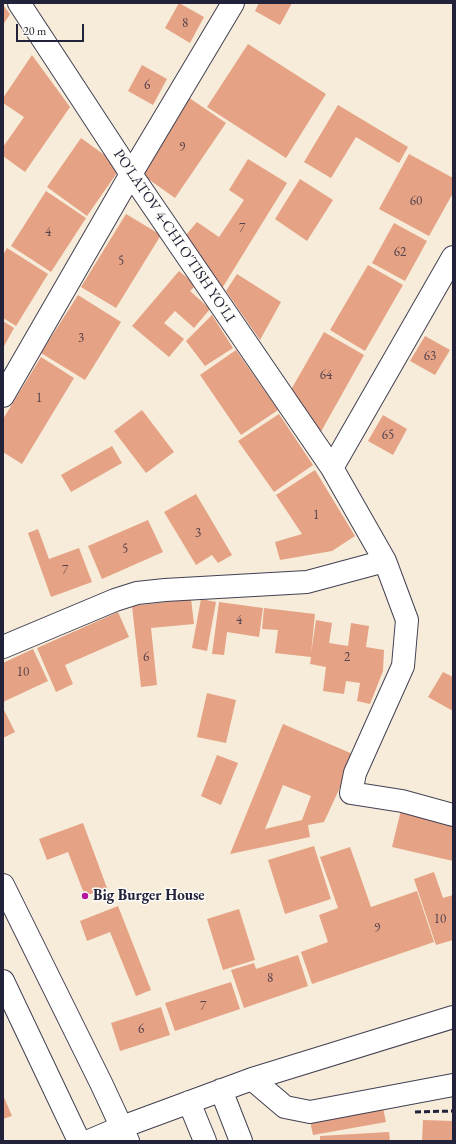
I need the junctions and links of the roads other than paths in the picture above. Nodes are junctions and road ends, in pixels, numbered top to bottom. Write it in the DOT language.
graph roads {
  1 [pos="19,3"];
  2 [pos="233,3"];
  3 [pos="131,174"];
  4 [pos="453,257"];
  5 [pos="3,396"];
  6 [pos="332,468"];
  7 [pos="385,562"];
  8 [pos="3,647"];
  9 [pos="453,815"];
  10 [pos="3,885"];
  11 [pos="3,981"];
  12 [pos="453,1017"];
  13 [pos="252,1078"];
  14 [pos="453,1085"];
  15 [pos="221,1090"];
  16 [pos="189,1102"];
  17 [pos="125,1134"];
  18 [pos="79,1141"];
  19 [pos="89,1141"];
  20 [pos="204,1141"];
  21 [pos="241,1141"];
  1 -- 3 [label="main road, PO'LATOV 4-CHI O'TISH YO'LI"];
  2 -- 3 [label="main road"];
  3 -- 5 [label="main road"];
  3 -- 6 [label="main road, PO'LATOV 4-CHI O'TISH YO'LI"];
  4 -- 6 [label="main road"];
  6 -- 7 [label="main road, PO'LATOV 4-CHI O'TISH YO'LI"];
  7 -- 8 [label="main road"];
  7 -- 9 [label="main road, PO'LATOV 4-CHI O'TISH YO'LI"];
  10 -- 17 [label="main road"];
  11 -- 18 [label="main road"];
  12 -- 13 [label="main road"];
  13 -- 14 [label="main road"];
  13 -- 15 [label="main road"];
  15 -- 16 [label="main road"];
  15 -- 21 [label="main road"];
  16 -- 17 [label="main road"];
  16 -- 20 [label="main road"];
  17 -- 19 [label="main road"];
}
